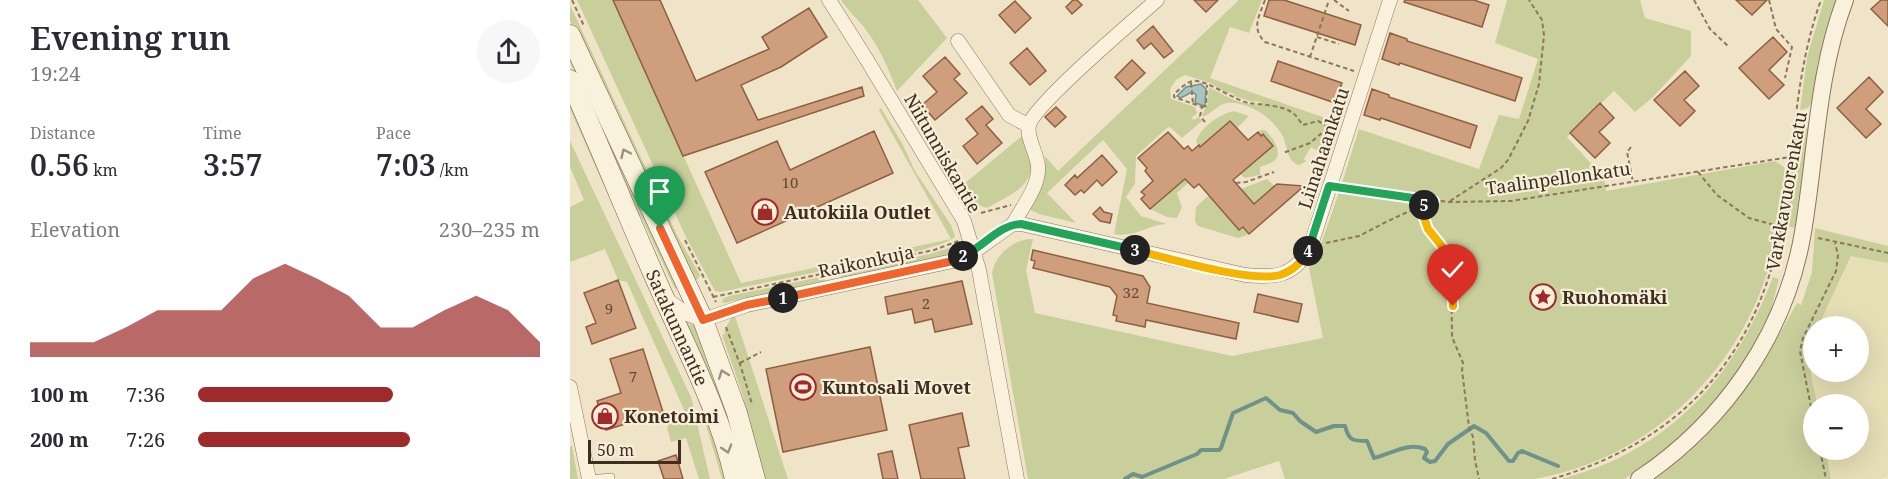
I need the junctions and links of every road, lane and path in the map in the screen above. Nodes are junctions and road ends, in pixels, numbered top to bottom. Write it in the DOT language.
graph roads {
  1 [pos="829,0"];
  2 [pos="1157,0"];
  3 [pos="1265,0"];
  4 [pos="1329,0"];
  5 [pos="1334,0"];
  6 [pos="1390,0"];
  7 [pos="1529,0"];
  8 [pos="1694,0"];
  9 [pos="1769,0"];
  10 [pos="1821,0"];
  11 [pos="1845,0"];
  12 [pos="1349,11"];
  13 [pos="570,35"];
  14 [pos="1317,37"];
  15 [pos="958,41"];
  16 [pos="1339,44"];
  17 [pos="1729,47"];
  18 [pos="1310,58"];
  19 [pos="1365,75"];
  20 [pos="1785,78"];
  21 [pos="570,81"];
  22 [pos="1191,84"];
  23 [pos="1207,85"];
  24 [pos="1192,104"];
  25 [pos="1202,107"];
  26 [pos="1205,122"];
  27 [pos="1029,126"];
  28 [pos="1631,147"];
  29 [pos="1283,153"];
  30 [pos="1791,156"];
  31 [pos="1697,171"];
  32 [pos="1274,172"];
  33 [pos="1633,182"];
  34 [pos="1236,183"];
  35 [pos="1329,186"];
  36 [pos="1434,201"];
  37 [pos="1449,202"];
  38 [pos="1016,205"];
  39 [pos="1420,206"];
  40 [pos="981,213"];
  41 [pos="1013,224"];
  42 [pos="1781,227"];
  43 [pos="1803,233"];
  44 [pos="958,241"];
  45 [pos="1835,242"];
  46 [pos="1320,244"];
  47 [pos="975,252"];
  48 [pos="1888,253"];
  49 [pos="713,297"];
  50 [pos="664,298"];
  51 [pos="703,320"];
  52 [pos="761,352"];
  53 [pos="740,363"];
  54 [pos="570,387"];
  55 [pos="1808,394"];
  56 [pos="1822,460"];
  57 [pos="611,477"];
  58 [pos="590,479"];
  59 [pos="735,479"];
  60 [pos="755,479"];
  61 [pos="1017,479"];
  62 [pos="1479,479"];
  63 [pos="1552,479"];
  64 [pos="1639,479"];
  65 [pos="1826,479"];
  1 -- 47 [label="street, Niitunniskantie"];
  2 -- 27 [label="street"];
  3 -- 18 [label="path"];
  4 -- 14 [label="path"];
  5 -- 12 [label="path"];
  6 -- 19 [label="street, Liinahaankatu"];
  7 -- 37 [label="path"];
  8 -- 17 [label="path"];
  9 -- 20 [label="path"];
  10 -- 30 [label="path"];
  11 -- 43 [label="street, Varkkavuorenkatu"];
  51 -- 13 [label="main road, Satakunnantie, one-way"];
  14 -- 16 [label="path"];
  14 -- 18 [label="path"];
  15 -- 27 [label="street"];
  18 -- 19 [label="path"];
  19 -- 35 [label="street, Liinahaankatu"];
  21 -- 50 [label="main road, Satakunnantie"];
  22 -- 23 [label="path"];
  22 -- 24 [label="path"];
  22 -- 24 [label="path"];
  23 -- 25 [label="path"];
  23 -- 29 [label="path"];
  24 -- 25 [label="path"];
  25 -- 26 [label="path"];
  27 -- 41 [label="street"];
  28 -- 33 [label="path"];
  30 -- 31 [label="path, Taalinpellonkatu"];
  30 -- 42 [label="path"];
  31 -- 33 [label="path, Taalinpellonkatu"];
  31 -- 42 [label="path"];
  32 -- 34 [label="path"];
  33 -- 37 [label="path, Taalinpellonkatu"];
  35 -- 36 [label="path, Taalinpellonkatu"];
  35 -- 41 [label="street, Liinahaankatu"];
  36 -- 37 [label="path, Taalinpellonkatu"];
  36 -- 39 [label="path"];
  38 -- 40 [label="path"];
  39 -- 46 [label="path"];
  39 -- 62 [label="path"];
  41 -- 47 [label="street"];
  42 -- 43 [label="path"];
  42 -- 63 [label="path"];
  43 -- 45 [label="path"];
  43 -- 64 [label="street, Varkkavuorenkatu"];
  44 -- 49 [label="path"];
  45 -- 48 [label="path"];
  45 -- 55 [label="path"];
  47 -- 51 [label="street, Raikonkuja"];
  47 -- 61 [label="street, Niitunniskantie"];
  50 -- 51 [label="street"];
  50 -- 59 [label="main road, Satakunnantie, one-way"];
  60 -- 51 [label="main road, Satakunnantie, one-way"];
  52 -- 53 [label="path"];
  54 -- 58 [label="street"];
  56 -- 65 [label="path"];
  57 -- 58 [label="lane"];
}
